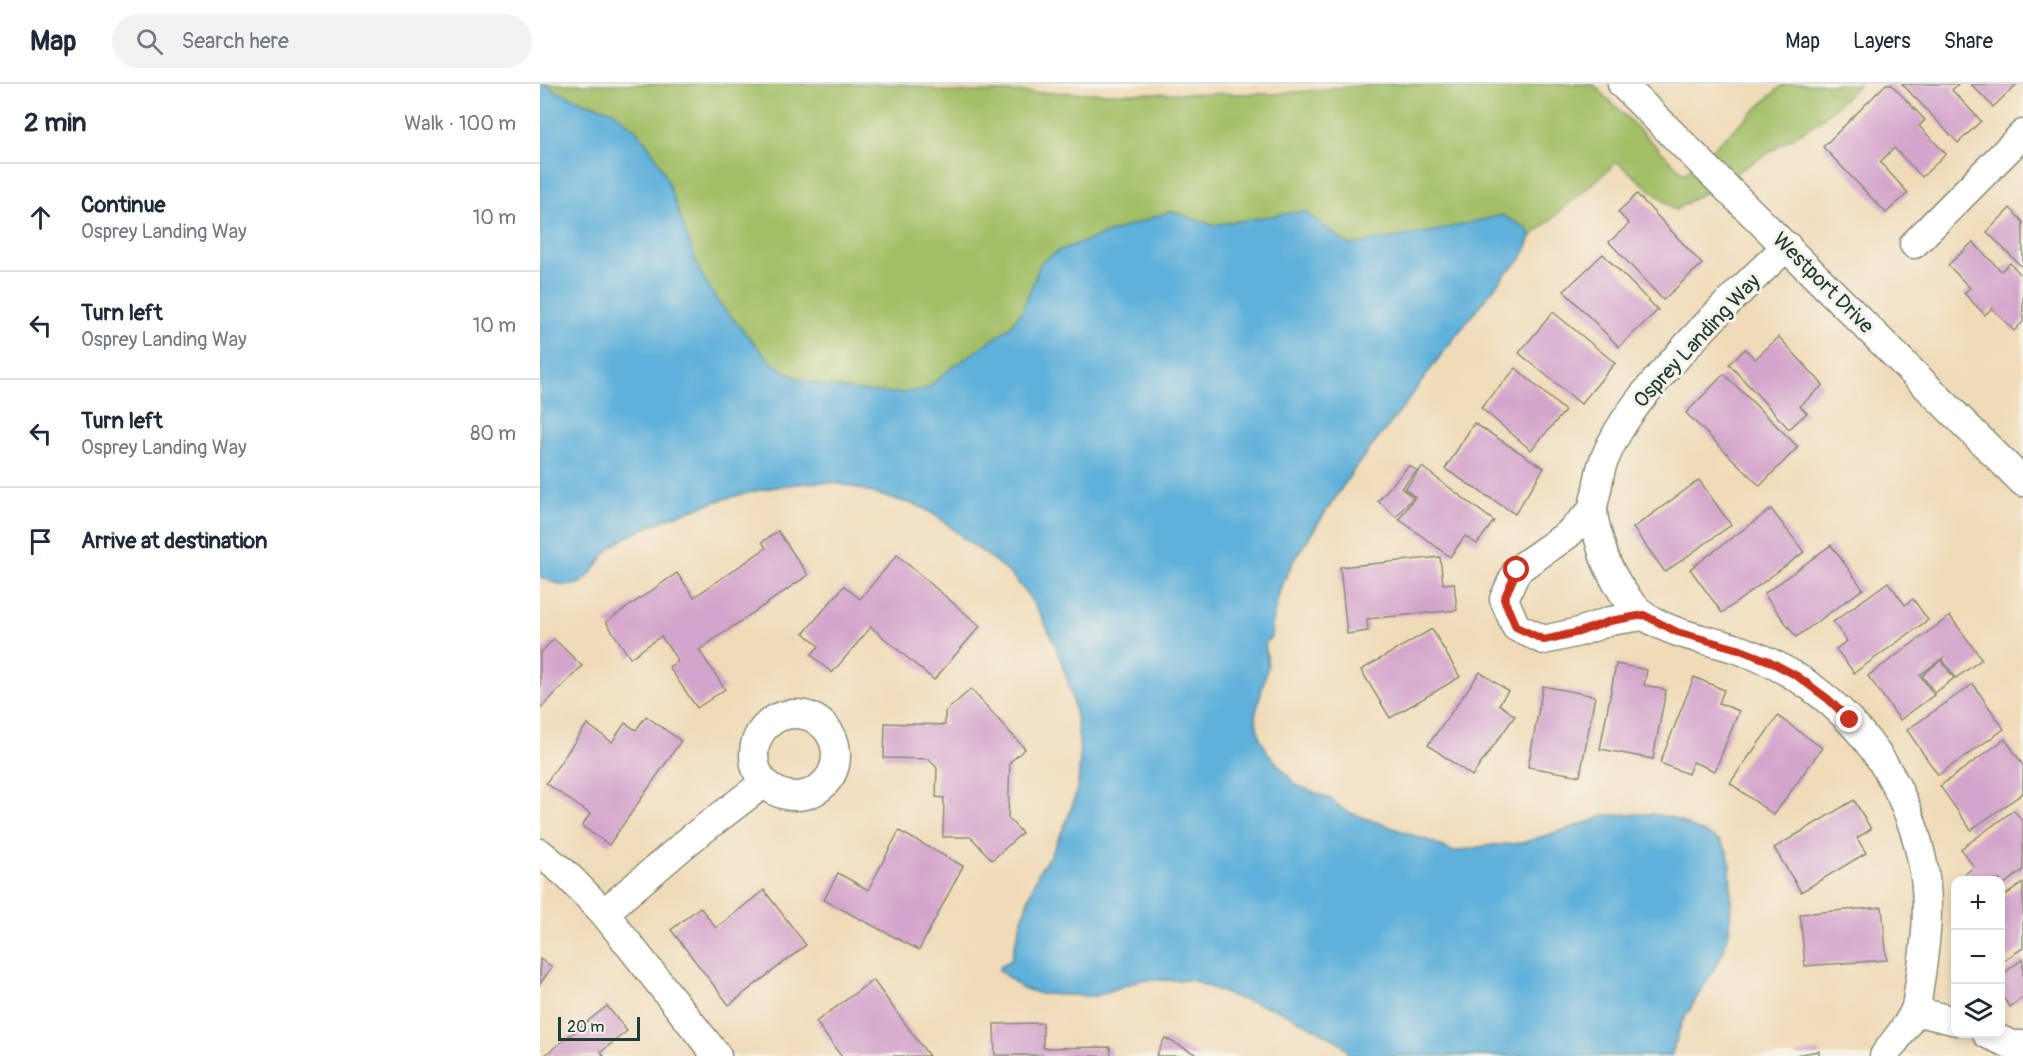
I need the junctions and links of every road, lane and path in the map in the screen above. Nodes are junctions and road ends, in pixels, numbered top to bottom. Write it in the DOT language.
graph roads {
  1 [pos="1622,84"];
  2 [pos="2023,134"];
  3 [pos="1914,244"];
  4 [pos="1787,246"];
  5 [pos="2023,482"];
  6 [pos="1593,510"];
  7 [pos="1644,615"];
  8 [pos="764,783"];
  9 [pos="540,853"];
  10 [pos="604,914"];
  11 [pos="1915,1011"];
  12 [pos="1951,1020"];
  13 [pos="717,1056"];
  14 [pos="1884,1056"];
  1 -- 4 [label="street, Westport Drive"];
  2 -- 3 [label="street"];
  4 -- 5 [label="street, Westport Drive"];
  4 -- 6 [label="street, Osprey Landing Way"];
  6 -- 7 [label="street, Osprey Landing Way"];
  6 -- 7 [label="street"];
  7 -- 11 [label="street, Osprey Landing Way"];
  8 -- 10 [label="street"];
  9 -- 10 [label="street"];
  10 -- 13 [label="street"];
  11 -- 12 [label="street"];
  11 -- 14 [label="street, Osprey Landing Way"];
}
